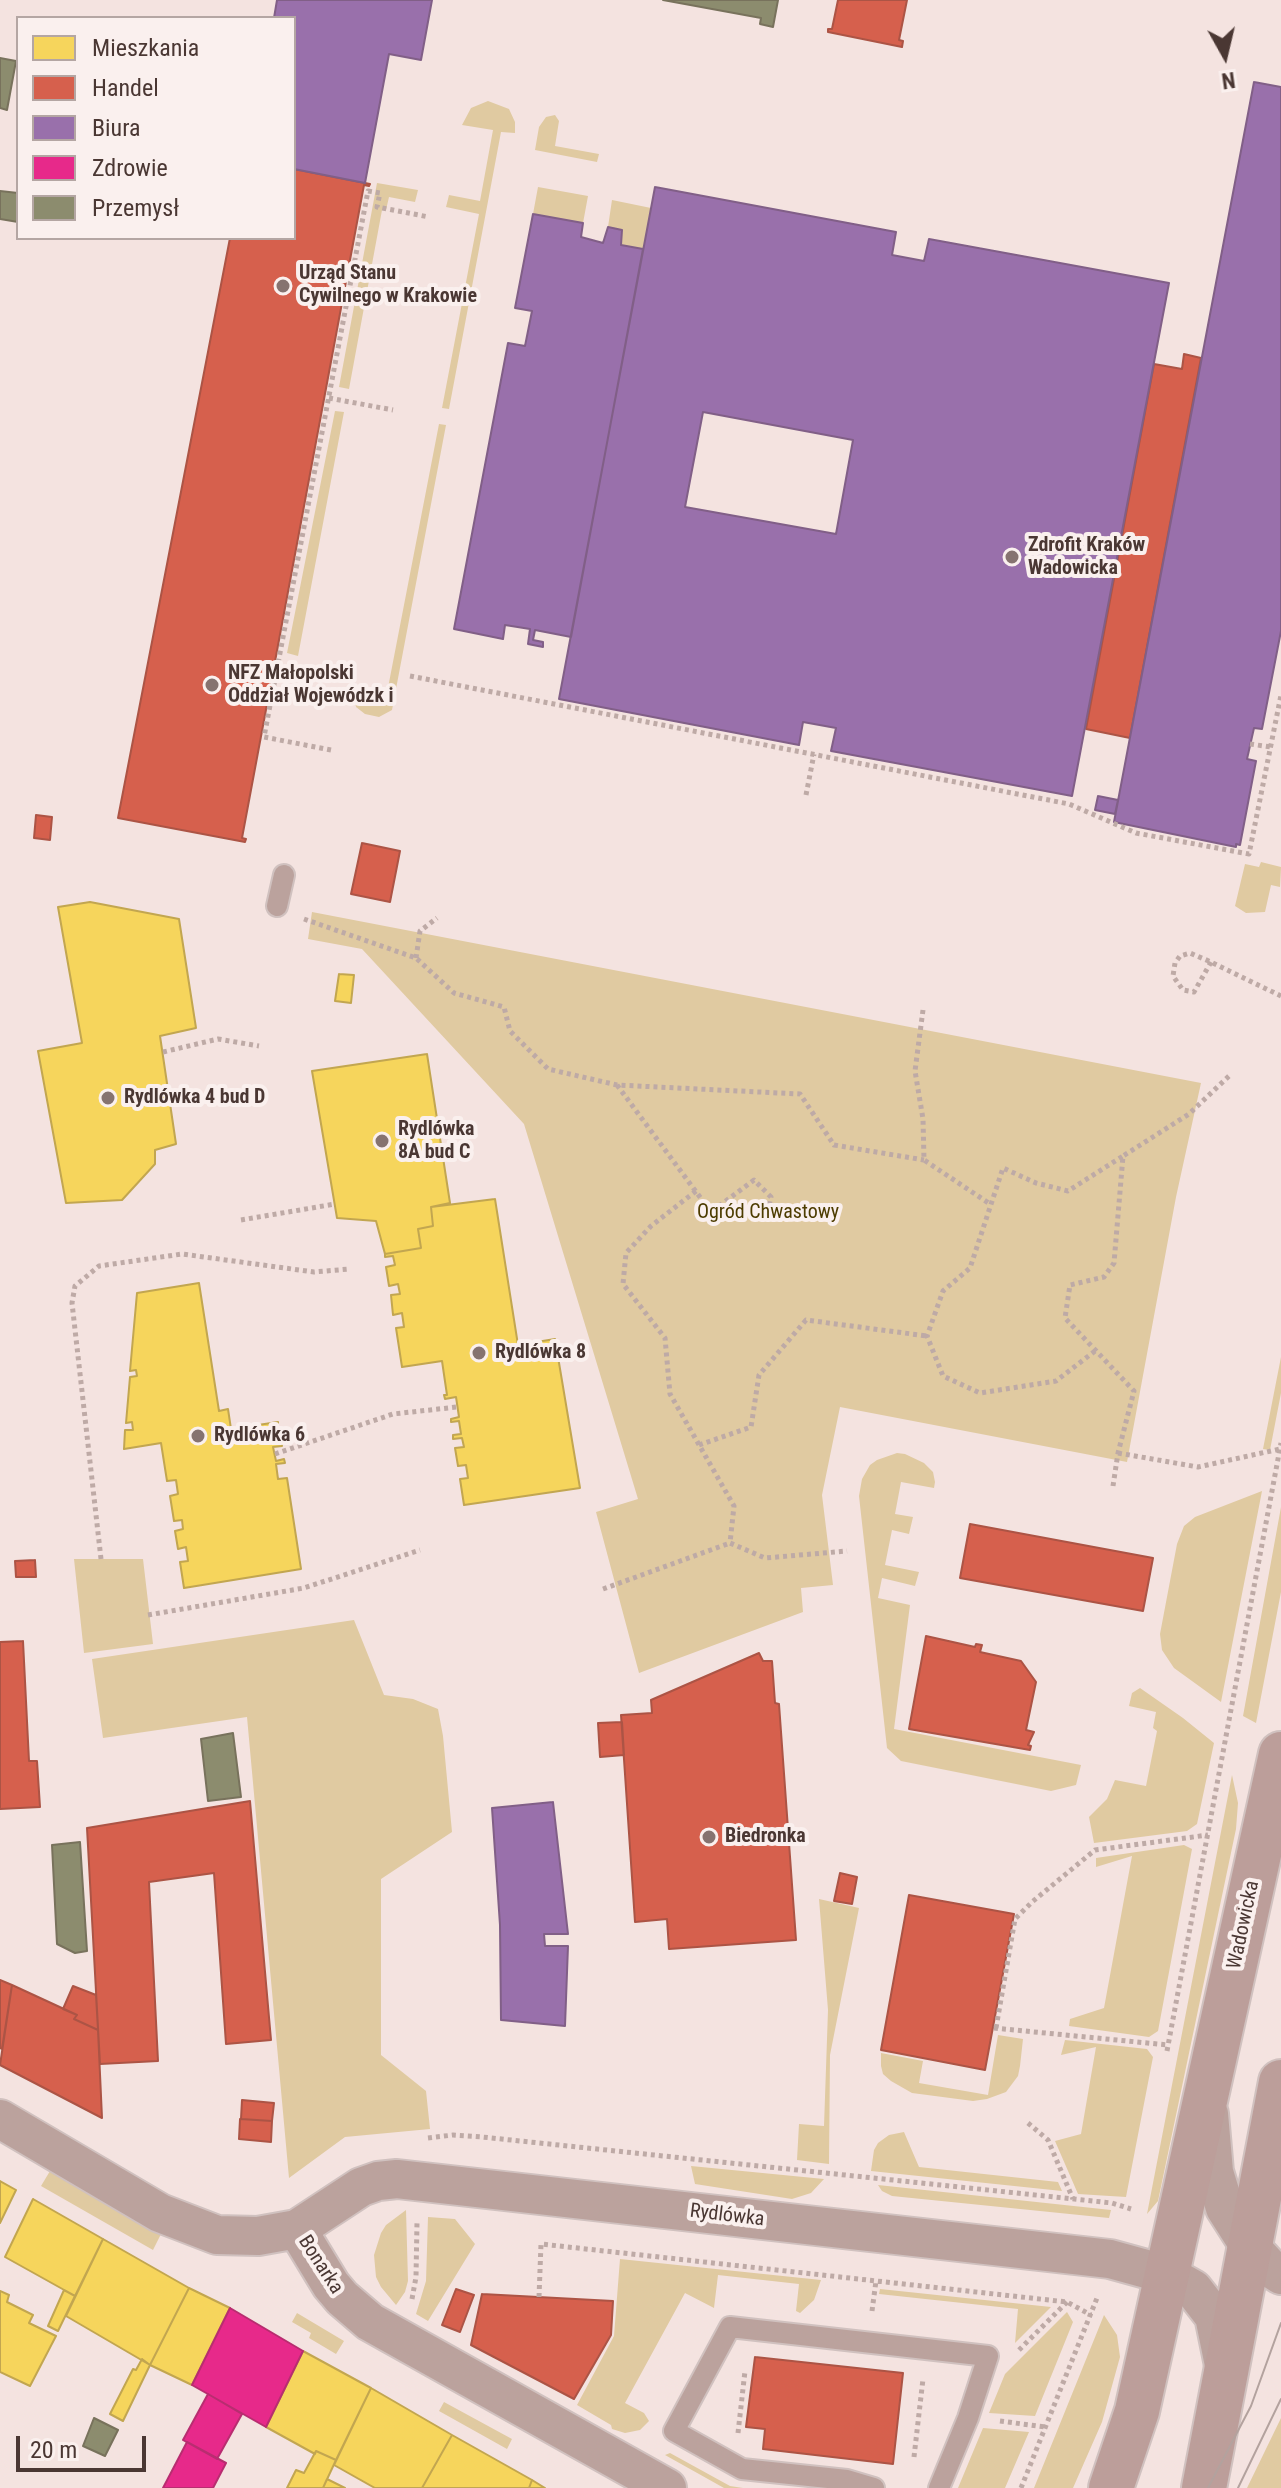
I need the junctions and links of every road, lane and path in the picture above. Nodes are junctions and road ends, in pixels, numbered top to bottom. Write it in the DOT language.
graph roads {
  1 [pos="429,217"];
  2 [pos="329,398"];
  3 [pos="393,410"];
  4 [pos="277,668"];
  5 [pos="343,676"];
  6 [pos="410,676"];
  7 [pos="1281,695"];
  8 [pos="1250,744"];
  9 [pos="1271,747"];
  10 [pos="331,750"];
  11 [pos="814,754"];
  12 [pos="806,795"];
  13 [pos="284,875"];
  14 [pos="277,906"];
  15 [pos="300,918"];
  16 [pos="437,918"];
  17 [pos="416,958"];
  18 [pos="1211,962"];
  19 [pos="1281,996"];
  20 [pos="923,1010"];
  21 [pos="259,1046"];
  22 [pos="163,1052"];
  23 [pos="1230,1075"];
  24 [pos="617,1085"];
  25 [pos="1123,1156"];
  26 [pos="924,1160"];
  27 [pos="696,1191"];
  28 [pos="335,1204"];
  29 [pos="990,1204"];
  30 [pos="766,1219"];
  31 [pos="241,1220"];
  32 [pos="349,1269"];
  33 [pos="927,1336"];
  34 [pos="1095,1351"];
  35 [pos="457,1407"];
  36 [pos="699,1445"];
  37 [pos="1280,1446"];
  38 [pos="1118,1453"];
  39 [pos="275,1454"];
  40 [pos="1113,1486"];
  41 [pos="730,1543"];
  42 [pos="420,1550"];
  43 [pos="847,1551"];
  44 [pos="101,1559"];
  45 [pos="603,1589"];
  46 [pos="148,1615"];
  47 [pos="1281,1754"];
  48 [pos="1208,1835"];
  49 [pos="1168,2045"];
  50 [pos="1165,2060"];
  51 [pos="1281,2082"];
  52 [pos="1207,2095"];
  53 [pos="0,2119"];
  54 [pos="1028,2123"];
  55 [pos="1138,2198"];
  56 [pos="1073,2199"];
  57 [pos="417,2219"];
  58 [pos="297,2229"];
  59 [pos="1248,2244"];
  60 [pos="1110,2259"];
  61 [pos="1168,2275"];
  62 [pos="1281,2275"];
  63 [pos="539,2297"];
  64 [pos="1067,2302"];
  65 [pos="411,2303"];
  66 [pos="1091,2315"];
  67 [pos="988,2356"];
  68 [pos="746,2359"];
  69 [pos="924,2370"];
  70 [pos="1226,2376"];
  71 [pos="746,2438"];
  72 [pos="913,2471"];
  73 [pos="667,2488"];
  74 [pos="874,2488"];
  75 [pos="939,2488"];
  76 [pos="1021,2488"];
  77 [pos="1111,2488"];
  78 [pos="1204,2488"];
  1 -- 2 [label="path"];
  2 -- 3 [label="path"];
  2 -- 4 [label="path"];
  4 -- 5 [label="path"];
  4 -- 10 [label="path"];
  6 -- 11 [label="path"];
  7 -- 9 [label="path"];
  8 -- 9 [label="path"];
  9 -- 11 [label="path"];
  11 -- 12 [label="path"];
  13 -- 14 [label="lane"];
  15 -- 17 [label="path"];
  16 -- 17 [label="path"];
  17 -- 24 [label="path"];
  18 -- 18 [label="path"];
  18 -- 19 [label="path"];
  20 -- 26 [label="path"];
  21 -- 22 [label="path"];
  23 -- 25 [label="path"];
  24 -- 26 [label="path"];
  24 -- 27 [label="path"];
  25 -- 29 [label="path"];
  25 -- 34 [label="path"];
  26 -- 29 [label="path"];
  27 -- 30 [label="path"];
  27 -- 36 [label="path"];
  28 -- 31 [label="path"];
  29 -- 33 [label="path"];
  32 -- 44 [label="path"];
  33 -- 34 [label="path"];
  33 -- 36 [label="path"];
  34 -- 38 [label="path"];
  35 -- 39 [label="path"];
  36 -- 41 [label="path"];
  37 -- 38 [label="path"];
  37 -- 48 [label="path"];
  38 -- 40 [label="path"];
  41 -- 43 [label="path"];
  41 -- 45 [label="path"];
  42 -- 46 [label="path"];
  47 -- 52 [label="main road, Wadowicka"];
  48 -- 49 [label="path"];
  48 -- 49 [label="path"];
  49 -- 50 [label="path"];
  51 -- 59 [label="main road"];
  52 -- 59 [label="street, Wadowicka"];
  52 -- 61 [label="main road, Wadowicka"];
  53 -- 58 [label="street, Bonarka"];
  54 -- 56 [label="path"];
  55 -- 60 [label="path"];
  57 -- 65 [label="path"];
  58 -- 60 [label="street, Rydlówka"];
  58 -- 73 [label="street, Bonarka"];
  59 -- 62 [label="street"];
  59 -- 70 [label="main road"];
  60 -- 61 [label="street, Rydlówka"];
  60 -- 66 [label="path"];
  61 -- 70 [label="street"];
  61 -- 77 [label="main road, Wadowicka"];
  63 -- 64 [label="path"];
  64 -- 66 [label="path"];
  64 -- 67 [label="path"];
  66 -- 76 [label="path"];
  67 -- 74 [label="lane"];
  67 -- 75 [label="lane"];
  68 -- 71 [label="path"];
  69 -- 72 [label="path"];
  70 -- 78 [label="main road"];
}
